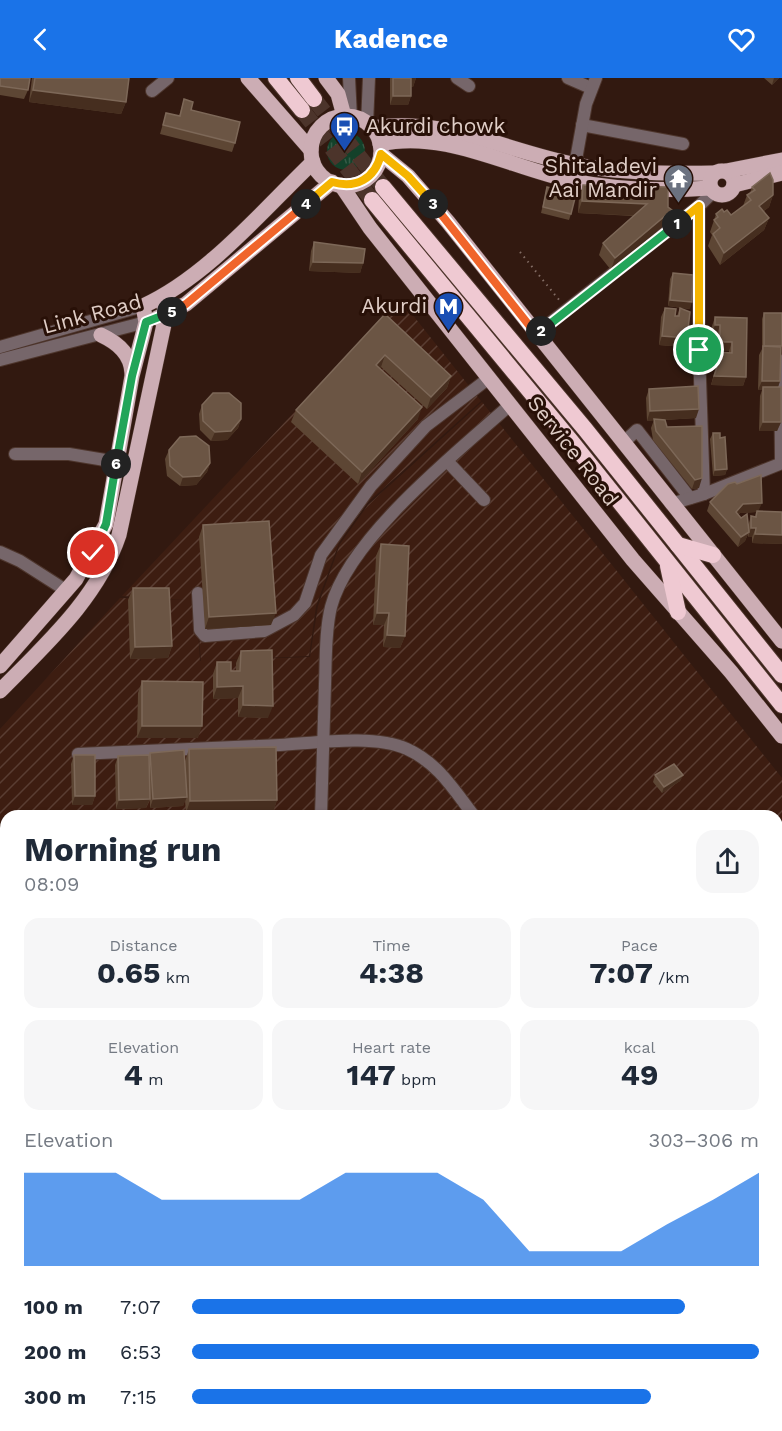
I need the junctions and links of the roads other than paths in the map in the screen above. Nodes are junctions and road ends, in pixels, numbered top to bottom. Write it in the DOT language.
graph roads {
  1 [pos="168,78"];
  2 [pos="248,78"];
  3 [pos="276,78"];
  4 [pos="298,78"];
  5 [pos="326,78"];
  6 [pos="349,78"];
  7 [pos="369,78"];
  8 [pos="457,78"];
  9 [pos="568,78"];
  10 [pos="593,83"];
  11 [pos="469,86"];
  12 [pos="152,91"];
  13 [pos="348,116"];
  14 [pos="582,125"];
  15 [pos="370,126"];
  16 [pos="683,144"];
  17 [pos="380,149"];
  18 [pos="312,156"];
  19 [pos="782,160"];
  20 [pos="575,165"];
  21 [pos="720,172"];
  22 [pos="782,173"];
  23 [pos="337,184"];
  24 [pos="734,185"];
  25 [pos="712,190"];
  26 [pos="699,206"];
  27 [pos="162,298"];
  28 [pos="143,306"];
  29 [pos="166,315"];
  30 [pos="146,322"];
  31 [pos="536,334"];
  32 [pos="101,335"];
  33 [pos="0,347"];
  34 [pos="780,352"];
  35 [pos="0,360"];
  36 [pos="132,376"];
  37 [pos="489,378"];
  38 [pos="510,405"];
  39 [pos="623,443"];
  40 [pos="15,454"];
  41 [pos="447,461"];
  42 [pos="117,462"];
  43 [pos="781,463"];
  44 [pos="704,494"];
  45 [pos="690,498"];
  46 [pos="483,500"];
  47 [pos="671,504"];
  48 [pos="678,545"];
  49 [pos="0,552"];
  50 [pos="713,555"];
  51 [pos="668,562"];
  52 [pos="67,591"];
  53 [pos="198,593"];
  54 [pos="678,612"];
  55 [pos="782,641"];
  56 [pos="0,666"];
  57 [pos="782,675"];
  58 [pos="0,691"];
  59 [pos="782,705"];
  60 [pos="782,736"];
  61 [pos="323,743"];
  62 [pos="78,754"];
  63 [pos="321,810"];
  64 [pos="469,810"];
  1 -- 12 [label="street"];
  2 -- 18 [label="main road"];
  3 -- 4 [label="highway"];
  5 -- 13 [label="main road"];
  6 -- 13 [label="street"];
  7 -- 15 [label="street"];
  8 -- 11 [label="street"];
  9 -- 10 [label="street"];
  10 -- 14 [label="street"];
  13 -- 15 [label="main road"];
  13 -- 18 [label="main road"];
  14 -- 16 [label="street"];
  14 -- 20 [label="street"];
  15 -- 17 [label="main road"];
  15 -- 20 [label="main road"];
  17 -- 23 [label="main road"];
  17 -- 25 [label="main road"];
  17 -- 31 [label="main road"];
  18 -- 23 [label="main road"];
  18 -- 27 [label="main road, Link Road"];
  19 -- 21 [label="main road"];
  20 -- 21 [label="main road"];
  21 -- 24 [label="main road"];
  21 -- 25 [label="main road"];
  22 -- 24 [label="main road"];
  23 -- 29 [label="main road, Link Road"];
  23 -- 37 [label="main road, Service Road"];
  24 -- 25 [label="main road"];
  25 -- 26 [label="street"];
  26 -- 31 [label="street"];
  26 -- 44 [label="street"];
  27 -- 28 [label="main road, Link Road"];
  27 -- 29 [label="main road"];
  28 -- 30 [label="main road"];
  28 -- 33 [label="street, Link Road"];
  29 -- 30 [label="main road, Link Road"];
  29 -- 58 [label="main road"];
  30 -- 32 [label="street, Link Road"];
  30 -- 36 [label="main road"];
  31 -- 39 [label="main road"];
  32 -- 35 [label="street, Link Road"];
  32 -- 36 [label="main road"];
  34 -- 43 [label="street"];
  36 -- 42 [label="main road"];
  37 -- 38 [label="main road, Service Road"];
  37 -- 53 [label="street"];
  38 -- 41 [label="street"];
  38 -- 54 [label="main road, Service Road"];
  39 -- 45 [label="street"];
  39 -- 47 [label="main road"];
  40 -- 42 [label="street"];
  41 -- 46 [label="street"];
  41 -- 61 [label="street"];
  42 -- 52 [label="main road"];
  43 -- 44 [label="street"];
  44 -- 45 [label="street"];
  45 -- 47 [label="street"];
  47 -- 50 [label="main road"];
  48 -- 50 [label="highway"];
  48 -- 51 [label="highway"];
  48 -- 57 [label="highway"];
  49 -- 52 [label="street"];
  50 -- 55 [label="main road"];
  51 -- 54 [label="highway"];
  51 -- 59 [label="highway"];
  52 -- 56 [label="main road"];
  54 -- 60 [label="main road, Service Road"];
  61 -- 62 [label="street"];
  61 -- 63 [label="street"];
  61 -- 64 [label="street"];
}
